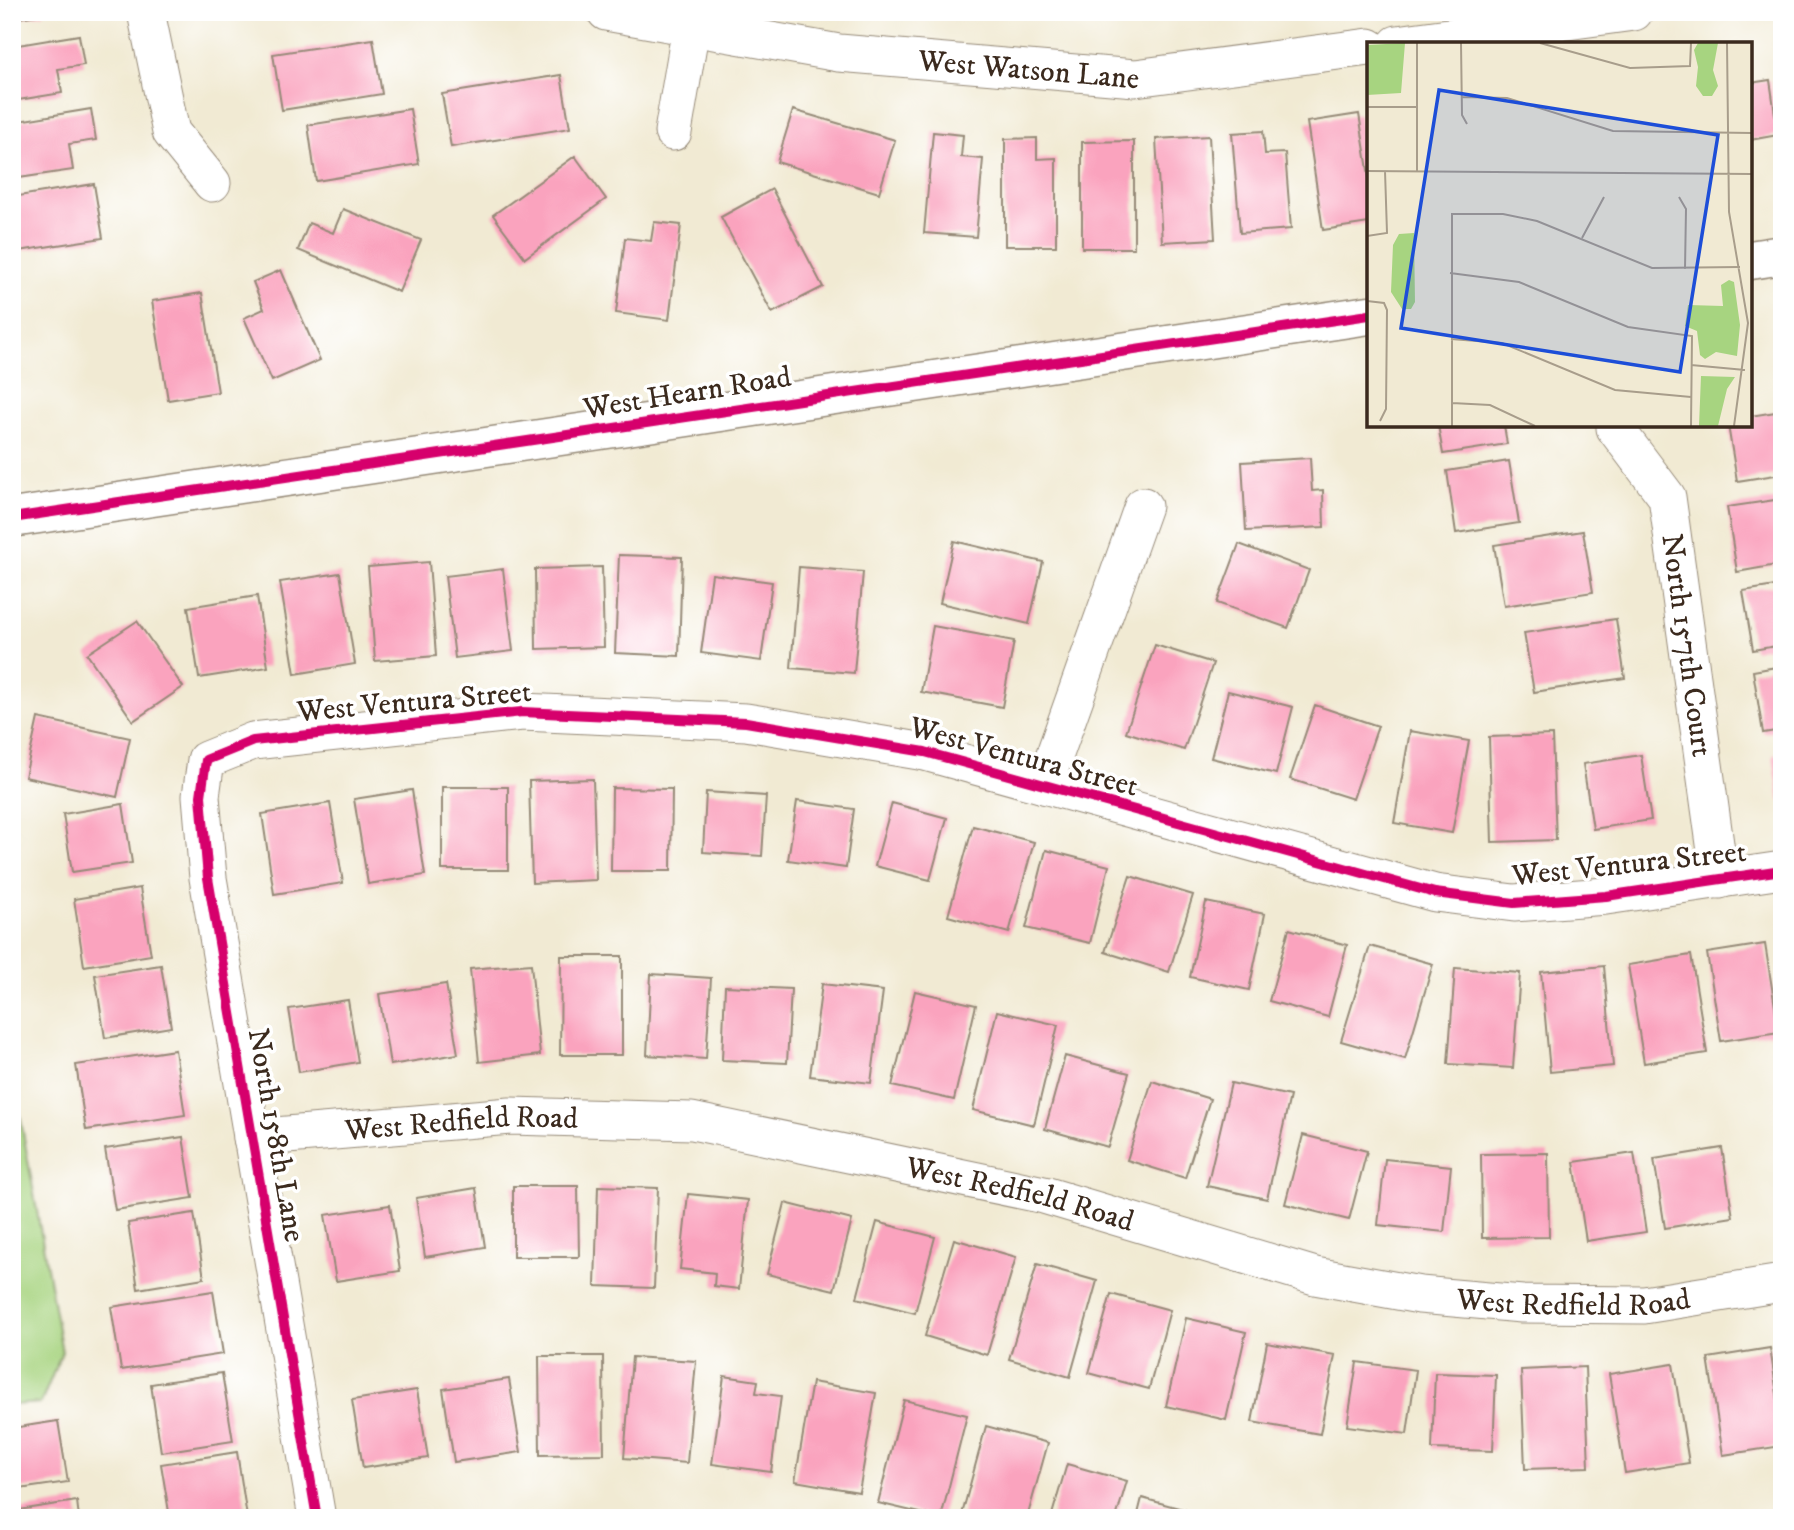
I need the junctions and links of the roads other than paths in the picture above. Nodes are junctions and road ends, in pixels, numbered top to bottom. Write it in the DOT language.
graph roads {
  1 [pos="606,12"];
  2 [pos="1634,12"];
  3 [pos="156,14"];
  4 [pos="691,27"];
  5 [pos="1411,42"];
  6 [pos="1367,47"];
  7 [pos="673,132"];
  8 [pos="212,183"];
  9 [pos="1782,255"];
  10 [pos="1752,260"];
  11 [pos="1367,315"];
  12 [pos="1615,428"];
  13 [pos="1143,506"];
  14 [pos="12,518"];
  15 [pos="206,760"];
  16 [pos="1044,785"];
  17 [pos="1782,870"];
  18 [pos="1720,880"];
  19 [pos="252,1138"];
  20 [pos="1782,1283"];
  21 [pos="317,1518"];
  1 -- 4 [label="street, West Watson Lane"];
  2 -- 5 [label="street"];
  3 -- 8 [label="street"];
  4 -- 6 [label="street, West Watson Lane"];
  4 -- 7 [label="street"];
  9 -- 10 [label="street"];
  11 -- 14 [label="street, West Hearn Road"];
  12 -- 18 [label="street, North 157th Court"];
  13 -- 16 [label="street"];
  15 -- 16 [label="street, West Ventura Street"];
  15 -- 19 [label="street, North 158th Lane"];
  16 -- 18 [label="street, West Ventura Street"];
  17 -- 18 [label="street, West Ventura Street"];
  19 -- 20 [label="street, West Redfield Road"];
  19 -- 21 [label="street, North 158th Lane"];
}
